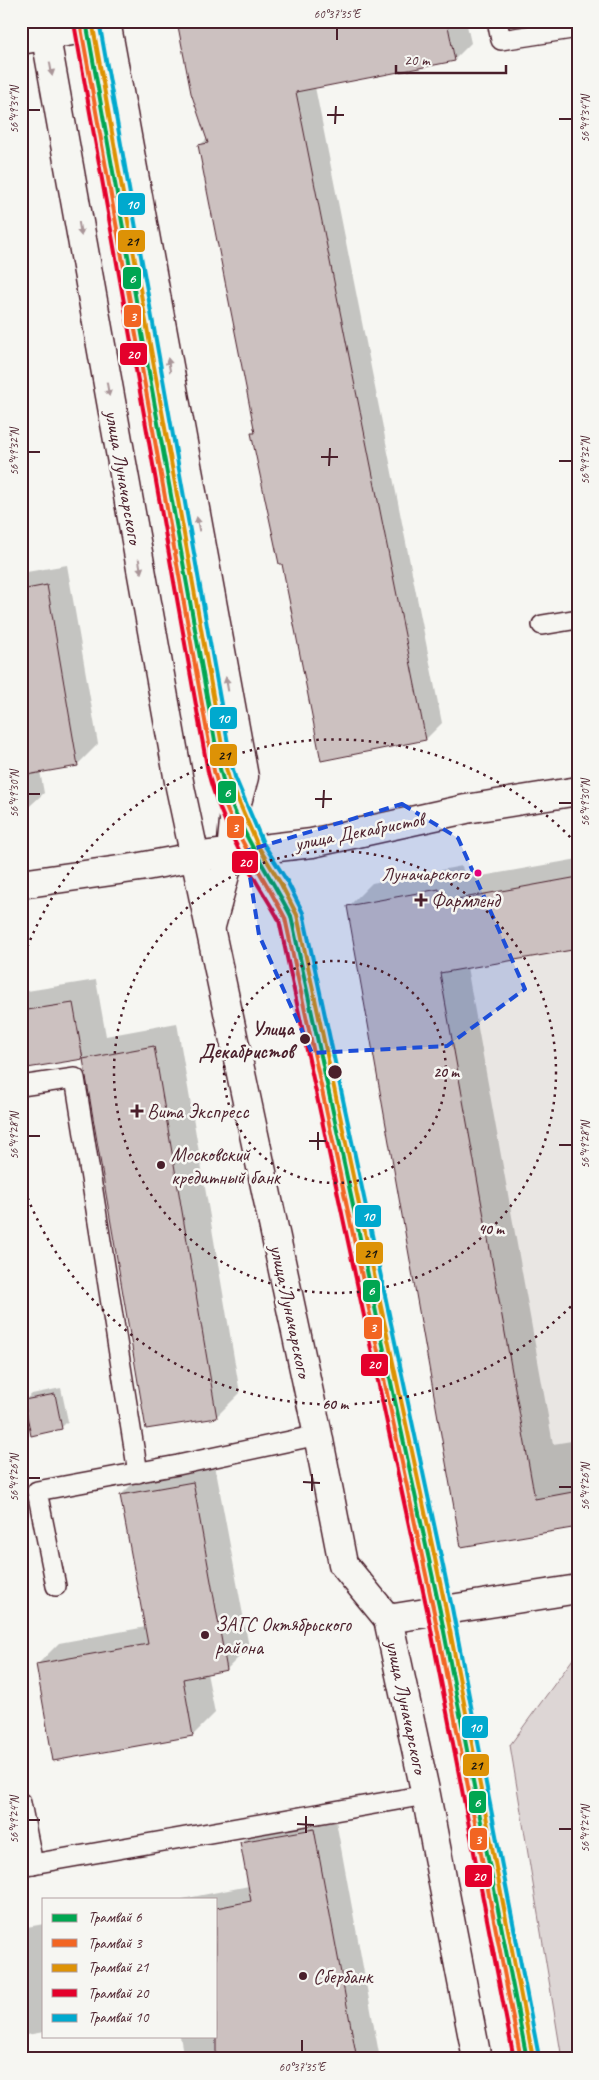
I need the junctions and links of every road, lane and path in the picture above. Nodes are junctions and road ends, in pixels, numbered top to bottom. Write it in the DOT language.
graph roads {
  1 [pos="497,21"];
  2 [pos="106,23"];
  3 [pos="578,28"];
  4 [pos="36,32"];
  5 [pos="578,619"];
  6 [pos="542,625"];
  7 [pos="578,791"];
  8 [pos="231,853"];
  9 [pos="194,857"];
  10 [pos="21,884"];
  11 [pos="209,931"];
  12 [pos="21,1086"];
  13 [pos="318,1435"];
  14 [pos="138,1473"];
  15 [pos="56,1586"];
  16 [pos="578,1589"];
  17 [pos="388,1619"];
  18 [pos="426,1795"];
  19 [pos="21,1803"];
  20 [pos="27,1865"];
  21 [pos="477,2059"];
  1 -- 3 [label="lane"];
  2 -- 4 [label="main road"];
  8 -- 2 [label="main road, улица Луначарского, one-way"];
  4 -- 9 [label="main road, улица Луначарского, one-way"];
  5 -- 6 [label="lane"];
  7 -- 8 [label="main road, улица Декабристов"];
  8 -- 9 [label="main road, улица Декабристов"];
  8 -- 11 [label="main road, улица Луначарского"];
  9 -- 10 [label="main road, улица Декабристов"];
  9 -- 11 [label="main road, улица Луначарского"];
  11 -- 13 [label="main road, улица Луначарского"];
  12 -- 14 [label="lane"];
  13 -- 14 [label="lane"];
  13 -- 17 [label="main road, улица Луначарского"];
  14 -- 15 [label="lane"];
  16 -- 17 [label="main road"];
  17 -- 18 [label="main road, улица Луначарского"];
  18 -- 20 [label="lane"];
  18 -- 21 [label="main road, улица Луначарского"];
  19 -- 20 [label="lane"];
}
